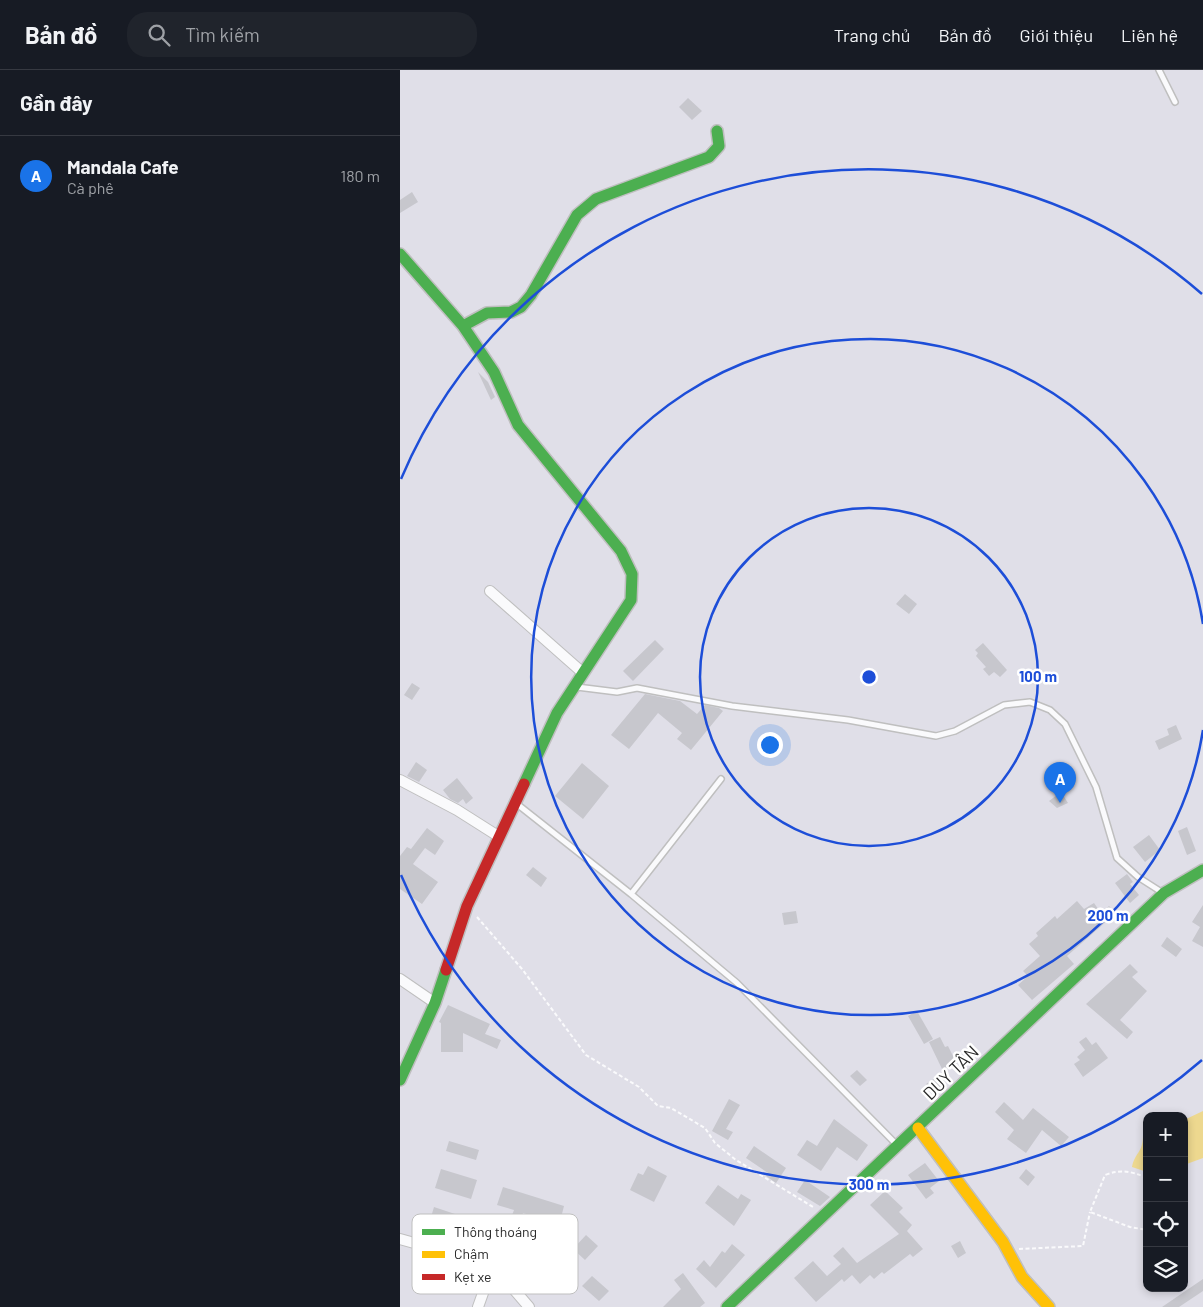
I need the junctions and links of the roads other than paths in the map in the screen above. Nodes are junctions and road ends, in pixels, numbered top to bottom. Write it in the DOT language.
graph roads {
  1 [pos="1159,70"];
  2 [pos="1175,102"];
  3 [pos="718,131"];
  4 [pos="400,254"];
  5 [pos="463,326"];
  6 [pos="490,591"];
  7 [pos="583,673"];
  8 [pos="574,686"];
  9 [pos="721,779"];
  10 [pos="400,780"];
  11 [pos="514,802"];
  12 [pos="498,836"];
  13 [pos="1203,870"];
  14 [pos="1164,893"];
  15 [pos="631,894"];
  16 [pos="400,979"];
  17 [pos="435,1003"];
  18 [pos="400,1080"];
  19 [pos="918,1128"];
  20 [pos="898,1146"];
  21 [pos="483,1294"];
  22 [pos="518,1294"];
  23 [pos="478,1307"];
  24 [pos="529,1307"];
  25 [pos="727,1307"];
  26 [pos="1049,1307"];
  1 -- 2 [label="lane"];
  3 -- 5 [label="street"];
  4 -- 5 [label="street"];
  5 -- 7 [label="street"];
  6 -- 7 [label="street"];
  7 -- 8 [label="street"];
  8 -- 11 [label="street"];
  8 -- 14 [label="lane"];
  9 -- 15 [label="lane"];
  10 -- 12 [label="street"];
  11 -- 12 [label="street"];
  11 -- 15 [label="lane"];
  12 -- 17 [label="street"];
  13 -- 14 [label="street, DUY TÂN"];
  14 -- 19 [label="street, DUY TÂN"];
  15 -- 20 [label="lane"];
  16 -- 17 [label="street"];
  17 -- 18 [label="street"];
  19 -- 20 [label="street, DUY TÂN"];
  19 -- 26 [label="street"];
  20 -- 25 [label="street, DUY TÂN"];
  21 -- 23 [label="street"];
  22 -- 24 [label="street"];
}
